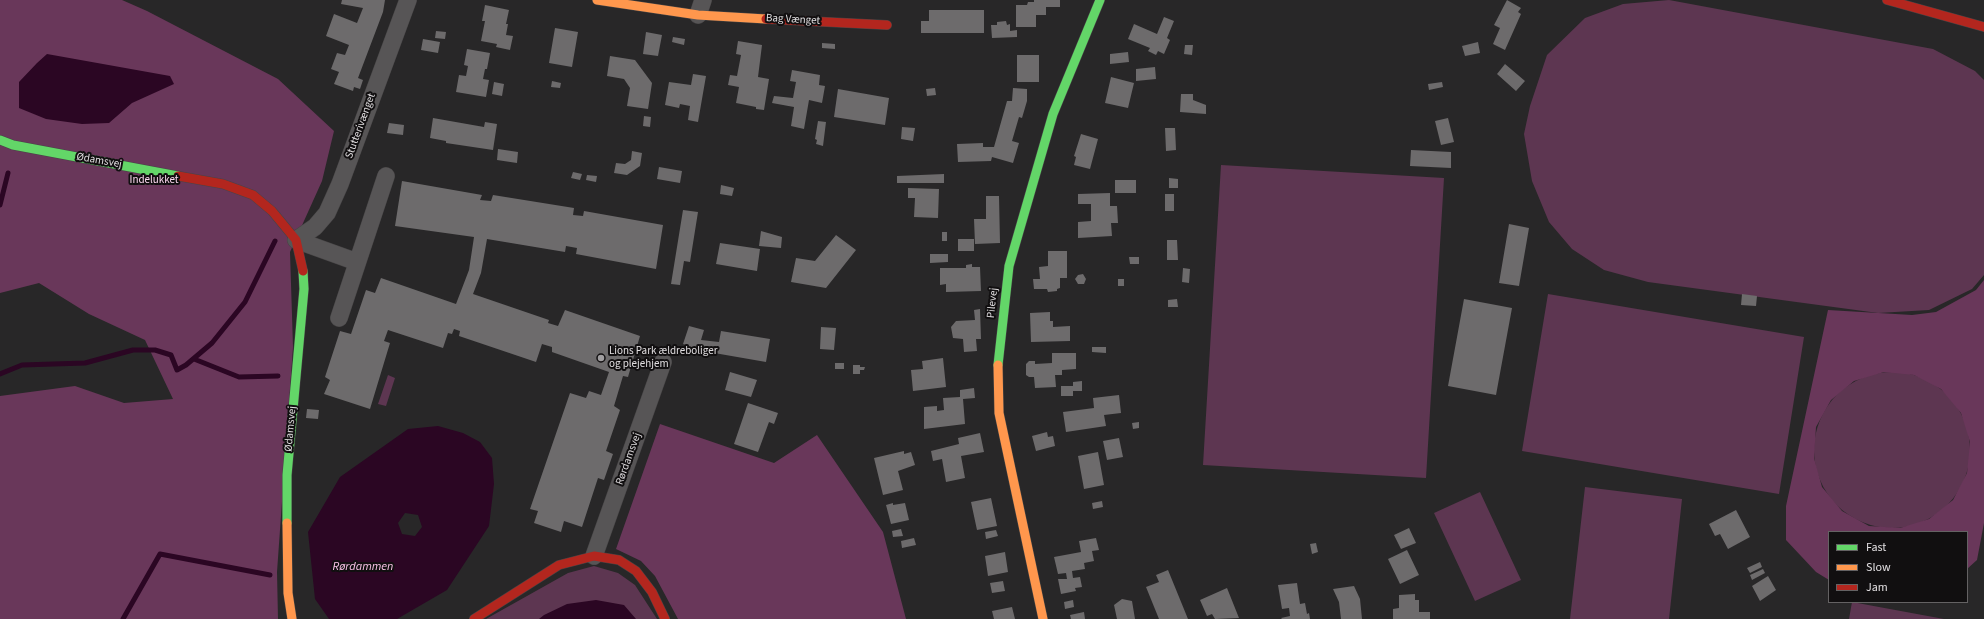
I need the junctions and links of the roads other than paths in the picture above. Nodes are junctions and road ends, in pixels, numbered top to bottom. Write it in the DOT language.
graph roads {
  1 [pos="408,0"];
  2 [pos="597,0"];
  3 [pos="1100,0"];
  4 [pos="1887,0"];
  5 [pos="701,7"];
  6 [pos="887,25"];
  7 [pos="1984,27"];
  8 [pos="0,140"];
  9 [pos="386,176"];
  10 [pos="296,240"];
  11 [pos="357,262"];
  12 [pos="339,318"];
  13 [pos="663,362"];
  14 [pos="594,556"];
  15 [pos="292,619"];
  16 [pos="474,619"];
  17 [pos="665,619"];
  18 [pos="1043,619"];
  1 -- 10 [label="street, Stutterivænget"];
  2 -- 5 [label="street, Bag Vænget"];
  3 -- 18 [label="street, Pilevej"];
  4 -- 7 [label="street"];
  5 -- 6 [label="street, Bag Vænget"];
  8 -- 10 [label="street, Ødamsvej"];
  9 -- 11 [label="street"];
  10 -- 11 [label="street"];
  10 -- 15 [label="street, Ødamsvej"];
  11 -- 12 [label="street"];
  13 -- 14 [label="street, Rørdamsvej"];
  14 -- 16 [label="street"];
  14 -- 17 [label="street"];
}
